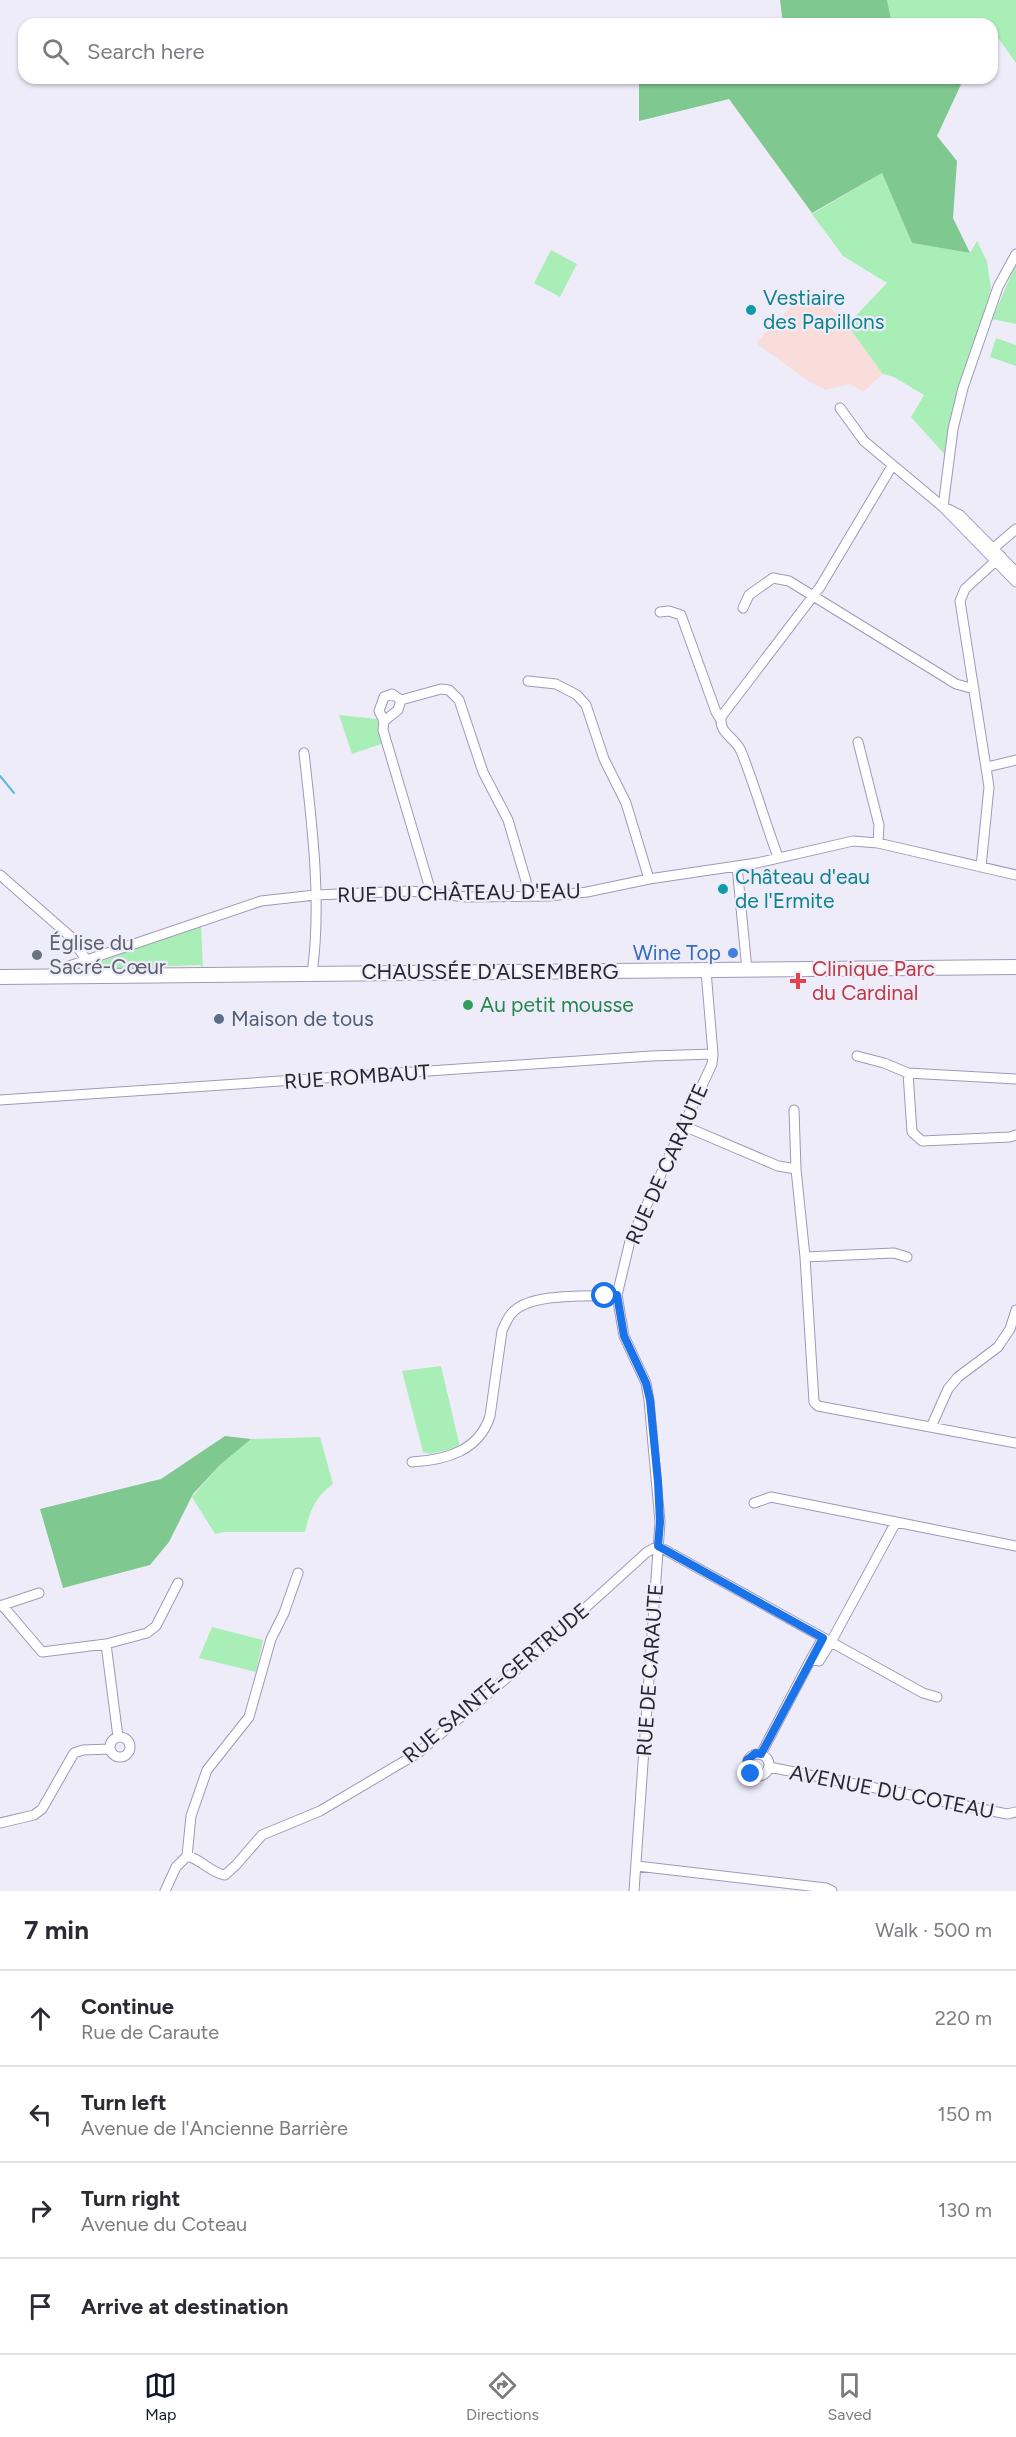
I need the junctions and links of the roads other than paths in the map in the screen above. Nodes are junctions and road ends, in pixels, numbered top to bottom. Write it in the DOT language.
graph roads {
  1 [pos="1016,254"];
  2 [pos="840,408"];
  3 [pos="892,466"];
  4 [pos="943,507"];
  5 [pos="1016,529"];
  6 [pos="990,551"];
  7 [pos="998,558"];
  8 [pos="1016,572"];
  9 [pos="1016,582"];
  10 [pos="813,597"];
  11 [pos="743,608"];
  12 [pos="660,612"];
  13 [pos="528,681"];
  14 [pos="974,689"];
  15 [pos="401,700"];
  16 [pos="722,716"];
  17 [pos="384,721"];
  18 [pos="858,742"];
  19 [pos="304,753"];
  20 [pos="1016,760"];
  21 [pos="987,766"];
  22 [pos="878,843"];
  23 [pos="778,857"];
  24 [pos="737,866"];
  25 [pos="981,867"];
  26 [pos="0,875"];
  27 [pos="1016,875"];
  28 [pos="650,879"];
  29 [pos="431,892"];
  30 [pos="315,895"];
  31 [pos="527,896"];
  32 [pos="87,961"];
  33 [pos="1016,967"];
  34 [pos="706,970"];
  35 [pos="747,970"];
  36 [pos="312,974"];
  37 [pos="0,977"];
  38 [pos="52,977"];
  39 [pos="713,1054"];
  40 [pos="857,1056"];
  41 [pos="908,1073"];
  42 [pos="1016,1079"];
  43 [pos="0,1100"];
  44 [pos="795,1110"];
  45 [pos="684,1126"];
  46 [pos="1016,1135"];
  47 [pos="796,1169"];
  48 [pos="805,1257"];
  49 [pos="907,1257"];
  50 [pos="617,1295"];
  51 [pos="1016,1310"];
  52 [pos="931,1427"];
  53 [pos="1016,1443"];
  54 [pos="412,1462"];
  55 [pos="754,1503"];
  56 [pos="896,1522"];
  57 [pos="658,1546"];
  58 [pos="1016,1546"];
  59 [pos="298,1573"];
  60 [pos="178,1583"];
  61 [pos="39,1593"];
  62 [pos="1,1605"];
  63 [pos="827,1640"];
  64 [pos="106,1644"];
  65 [pos="937,1697"];
  66 [pos="118,1737"];
  67 [pos="110,1749"];
  68 [pos="761,1754"];
  69 [pos="769,1767"];
  70 [pos="1016,1812"];
  71 [pos="0,1823"];
  72 [pos="187,1856"];
  73 [pos="637,1866"];
  74 [pos="760,1879"];
  75 [pos="165,1891"];
  76 [pos="634,1891"];
  77 [pos="759,1891"];
  78 [pos="832,1891"];
  1 -- 4 [label="street"];
  2 -- 3 [label="street"];
  3 -- 4 [label="street"];
  3 -- 10 [label="street"];
  4 -- 6 [label="street"];
  5 -- 6 [label="street"];
  6 -- 7 [label="street"];
  7 -- 8 [label="street"];
  7 -- 9 [label="street"];
  7 -- 14 [label="street"];
  10 -- 11 [label="street"];
  10 -- 14 [label="street"];
  10 -- 16 [label="street"];
  12 -- 16 [label="street"];
  13 -- 28 [label="street"];
  14 -- 21 [label="street"];
  15 -- 17 [label="street"];
  15 -- 17 [label="street"];
  15 -- 31 [label="street"];
  16 -- 23 [label="street"];
  17 -- 29 [label="street"];
  18 -- 22 [label="street"];
  19 -- 30 [label="street"];
  20 -- 21 [label="street"];
  21 -- 25 [label="street"];
  22 -- 23 [label="street, RUE DU CHÂTEAU D'EAU"];
  22 -- 25 [label="street, RUE DU CHÂTEAU D'EAU"];
  23 -- 24 [label="street, RUE DU CHÂTEAU D'EAU"];
  24 -- 28 [label="street, RUE DU CHÂTEAU D'EAU"];
  24 -- 35 [label="street"];
  25 -- 27 [label="street, RUE DU CHÂTEAU D'EAU"];
  26 -- 32 [label="street"];
  28 -- 31 [label="street, RUE DU CHÂTEAU D'EAU"];
  29 -- 30 [label="street, RUE DU CHÂTEAU D'EAU"];
  29 -- 31 [label="street, RUE DU CHÂTEAU D'EAU"];
  30 -- 32 [label="street, RUE DU CHÂTEAU D'EAU"];
  30 -- 36 [label="street"];
  32 -- 38 [label="street, RUE DU CHÂTEAU D'EAU"];
  33 -- 35 [label="main road, CHAUSSÉE D'ALSEMBERG"];
  34 -- 35 [label="main road, CHAUSSÉE D'ALSEMBERG"];
  34 -- 36 [label="main road, CHAUSSÉE D'ALSEMBERG"];
  34 -- 39 [label="street, RUE DE CARAUTE"];
  36 -- 38 [label="main road, CHAUSSÉE D'ALSEMBERG"];
  37 -- 38 [label="main road, CHAUSSÉE D'ALSEMBERG"];
  39 -- 43 [label="street, RUE ROMBAUT"];
  39 -- 45 [label="street, RUE DE CARAUTE"];
  40 -- 41 [label="street"];
  41 -- 42 [label="street"];
  41 -- 46 [label="street"];
  44 -- 47 [label="street"];
  45 -- 47 [label="street"];
  45 -- 50 [label="street, RUE DE CARAUTE"];
  47 -- 48 [label="street"];
  48 -- 49 [label="street"];
  48 -- 52 [label="street"];
  50 -- 54 [label="street"];
  50 -- 57 [label="street, RUE DE CARAUTE"];
  51 -- 52 [label="street"];
  52 -- 53 [label="street"];
  55 -- 56 [label="street"];
  56 -- 58 [label="street"];
  56 -- 63 [label="street"];
  57 -- 63 [label="street"];
  57 -- 72 [label="street, RUE SAINTE-GERTRUDE"];
  57 -- 73 [label="street, RUE DE CARAUTE"];
  59 -- 72 [label="street"];
  60 -- 64 [label="street"];
  61 -- 62 [label="street"];
  62 -- 64 [label="street"];
  63 -- 65 [label="street"];
  63 -- 68 [label="street, AVENUE DU COTEAU"];
  64 -- 66 [label="street"];
  66 -- 67 [label="street"];
  66 -- 67 [label="street"];
  67 -- 71 [label="street"];
  68 -- 69 [label="street, AVENUE DU COTEAU"];
  68 -- 69 [label="street, AVENUE DU COTEAU"];
  69 -- 70 [label="street, AVENUE DU COTEAU"];
  72 -- 75 [label="street"];
  73 -- 74 [label="street"];
  73 -- 76 [label="street, RUE DE CARAUTE"];
  74 -- 77 [label="street"];
  74 -- 78 [label="street"];
}
